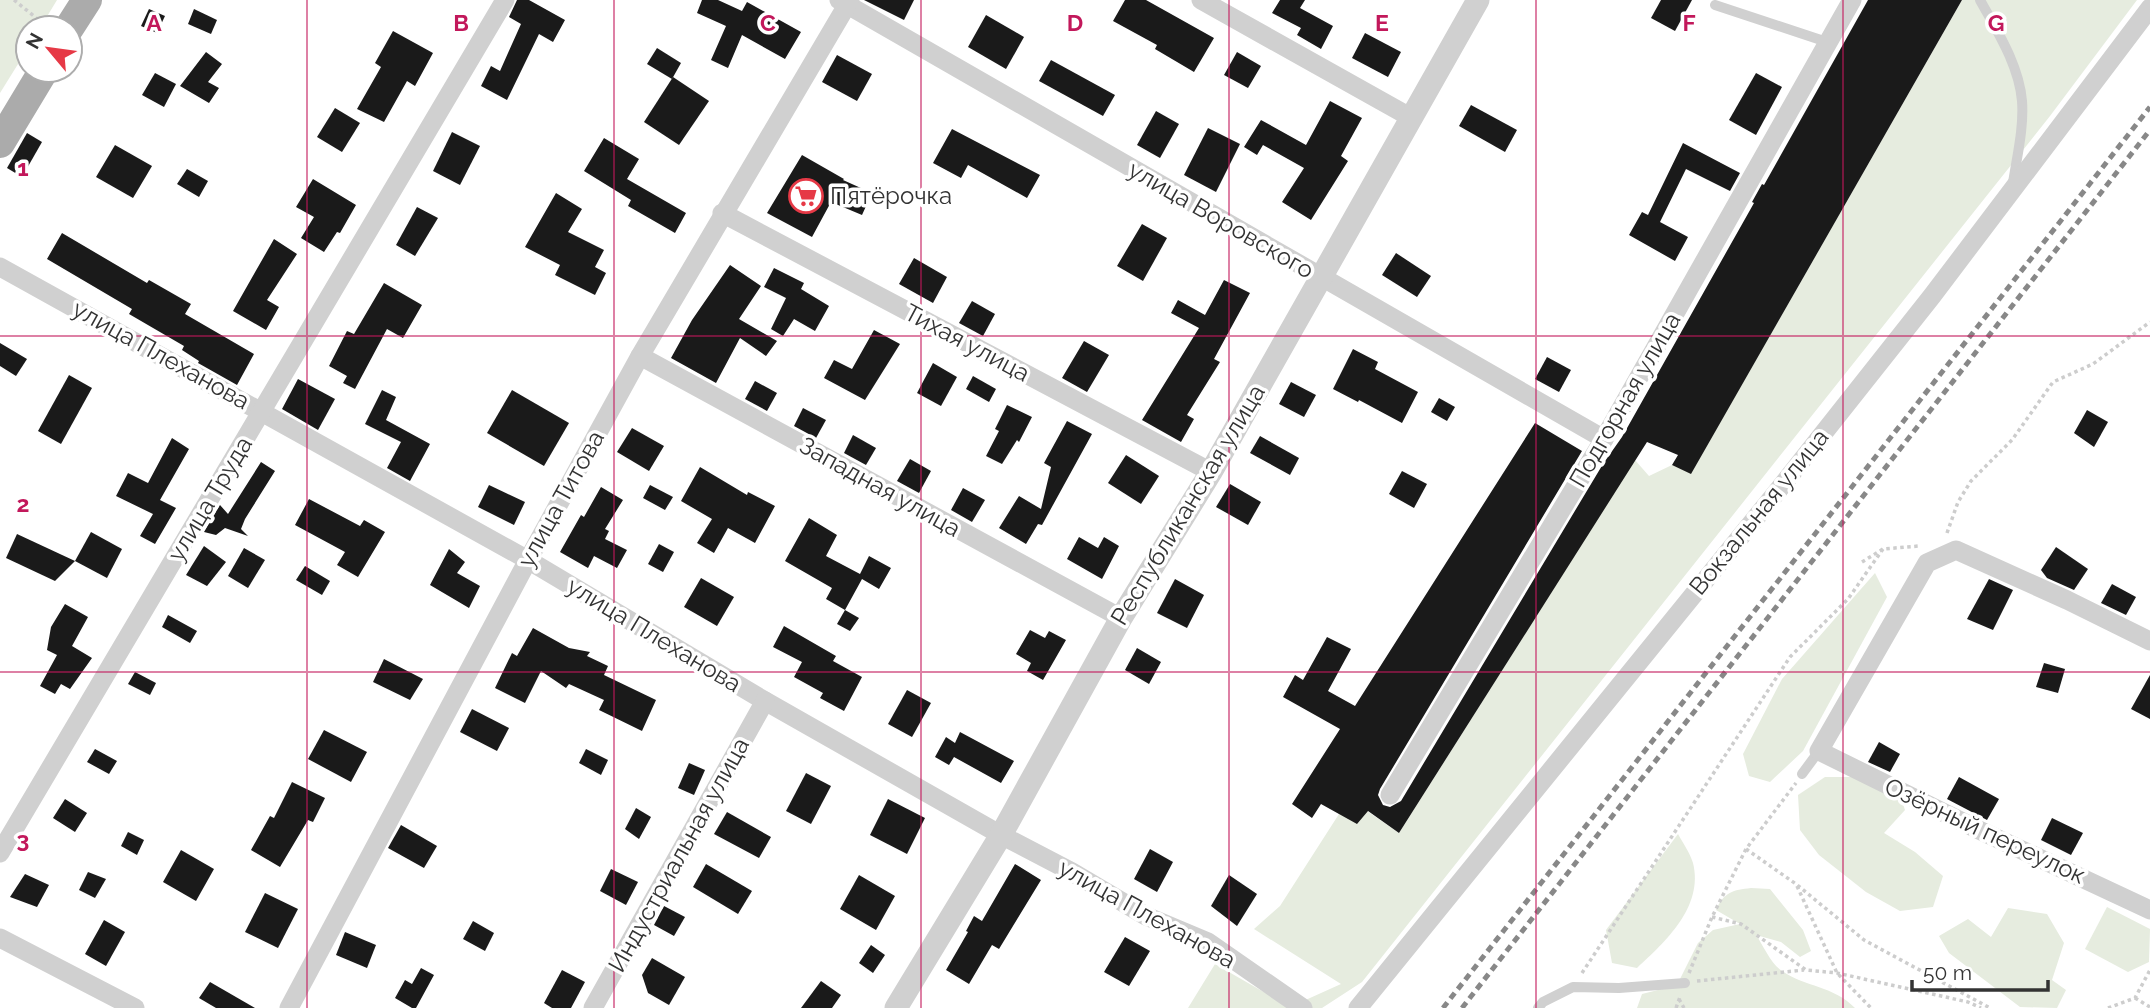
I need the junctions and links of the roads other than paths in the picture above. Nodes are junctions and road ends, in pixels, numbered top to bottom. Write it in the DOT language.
graph roads {
  1 [pos="505,0"];
  2 [pos="1201,0"];
  3 [pos="1478,0"];
  4 [pos="1852,0"];
  5 [pos="1980,0"];
  6 [pos="846,2"];
  7 [pos="1715,5"];
  8 [pos="2150,8"];
  9 [pos="1827,42"];
  10 [pos="36,84"];
  11 [pos="1410,117"];
  12 [pos="0,143"];
  13 [pos="2012,188"];
  14 [pos="722,213"];
  15 [pos="0,267"];
  16 [pos="1320,276"];
  17 [pos="640,356"];
  18 [pos="262,411"];
  19 [pos="1604,439"];
  20 [pos="1211,472"];
  21 [pos="528,560"];
  22 [pos="1121,618"];
  23 [pos="2150,641"];
  24 [pos="765,701"];
  25 [pos="1819,751"];
  26 [pos="1802,774"];
  27 [pos="1390,795"];
  28 [pos="1001,835"];
  29 [pos="0,853"];
  30 [pos="2150,910"];
  31 [pos="0,938"];
  32 [pos="1685,983"];
  33 [pos="135,1008"];
  34 [pos="289,1008"];
  35 [pos="593,1008"];
  36 [pos="896,1008"];
  37 [pos="1303,1008"];
  38 [pos="1357,1008"];
  39 [pos="1538,1008"];
  1 -- 18 [label="street, улица Труда"];
  2 -- 11 [label="street"];
  3 -- 11 [label="street, Республиканская улица"];
  4 -- 9 [label="street, Подгорная улица"];
  5 -- 13 [label="lane"];
  6 -- 14 [label="street, улица Титова"];
  6 -- 16 [label="street, улица Воровского"];
  7 -- 9 [label="lane"];
  8 -- 13 [label="street, Вокзальная улица"];
  9 -- 19 [label="street, Подгорная улица"];
  10 -- 12 [label="main road"];
  11 -- 16 [label="street, Республиканская улица"];
  13 -- 38 [label="street, Вокзальная улица"];
  14 -- 17 [label="street, улица Титова"];
  14 -- 20 [label="street, Тихая улица"];
  15 -- 18 [label="street, улица Плеханова"];
  16 -- 19 [label="street, улица Воровского"];
  16 -- 20 [label="street, Республиканская улица"];
  17 -- 21 [label="street, улица Титова"];
  17 -- 22 [label="street, Западная улица"];
  18 -- 21 [label="street, улица Плеханова"];
  18 -- 29 [label="street, улица Труда"];
  19 -- 27 [label="street, Подгорная улица"];
  20 -- 22 [label="street, Республиканская улица"];
  21 -- 24 [label="street, улица Плеханова"];
  21 -- 34 [label="street, улица Титова"];
  22 -- 28 [label="street, Республиканская улица"];
  23 -- 25 [label="street"];
  24 -- 28 [label="street, улица Плеханова"];
  24 -- 35 [label="street, Индустриальная улица"];
  25 -- 26 [label="lane"];
  25 -- 30 [label="street, Озёрный переулок"];
  28 -- 36 [label="street, Республиканская улица"];
  28 -- 37 [label="street, улица Плеханова"];
  31 -- 33 [label="street"];
  32 -- 39 [label="lane"];
}
